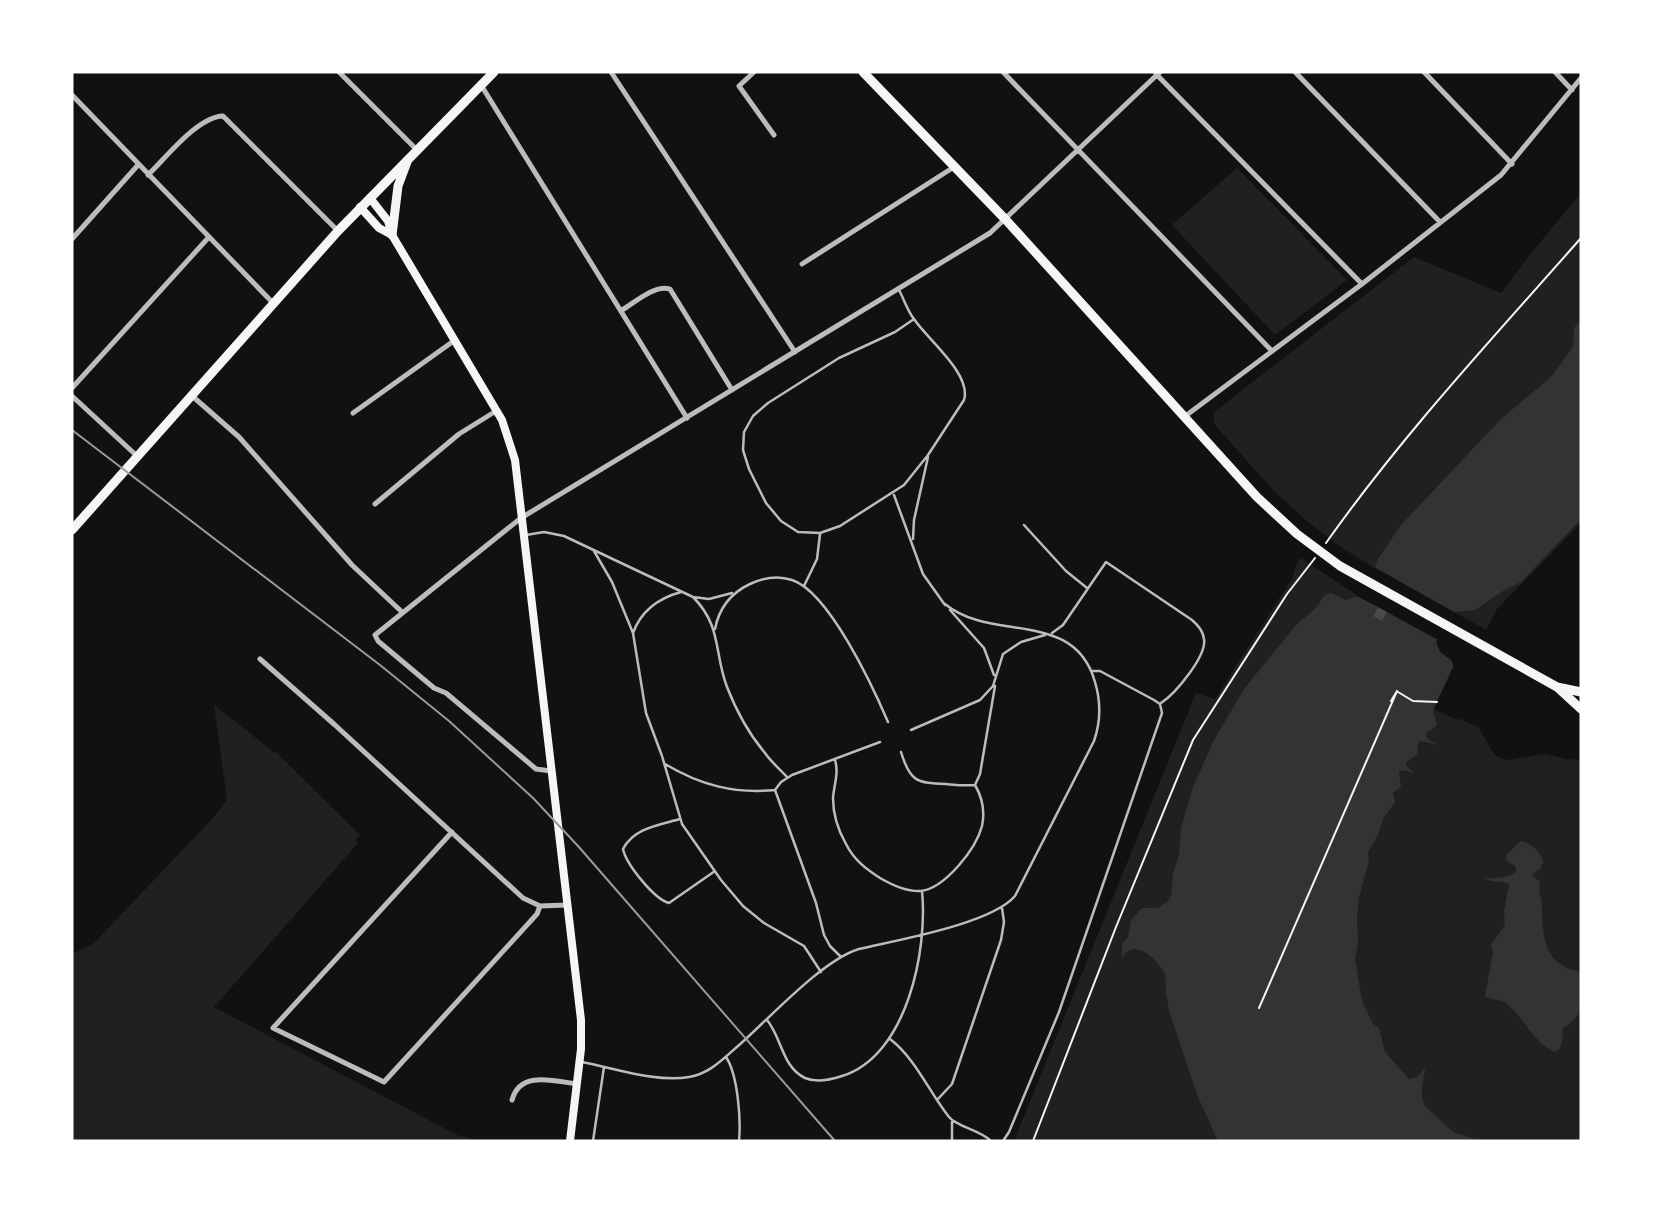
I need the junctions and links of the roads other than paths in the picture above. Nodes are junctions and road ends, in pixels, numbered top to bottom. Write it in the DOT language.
graph roads {
  1 [pos="339,72"];
  2 [pos="494,72"];
  3 [pos="611,72"];
  4 [pos="754,72"];
  5 [pos="863,72"];
  6 [pos="1003,72"];
  7 [pos="1295,72"];
  8 [pos="1424,72"];
  9 [pos="1555,72"];
  10 [pos="1157,73"];
  11 [pos="1581,78"];
  12 [pos="481,85"];
  13 [pos="1572,90"];
  14 [pos="72,96"];
  15 [pos="774,135"];
  16 [pos="417,150"];
  17 [pos="1079,150"];
  18 [pos="409,159"];
  19 [pos="1512,164"];
  20 [pos="138,165"];
  21 [pos="954,167"];
  22 [pos="148,175"];
  23 [pos="370,198"];
  24 [pos="360,208"];
  25 [pos="1006,220"];
  26 [pos="1440,222"];
  27 [pos="338,231"];
  28 [pos="392,235"];
  29 [pos="209,237"];
  30 [pos="72,239"];
  31 [pos="802,264"];
  32 [pos="1362,285"];
  33 [pos="898,289"];
  34 [pos="273,303"];
  35 [pos="622,310"];
  36 [pos="914,319"];
  37 [pos="455,340"];
  38 [pos="1272,351"];
  39 [pos="795,352"];
  40 [pos="72,388"];
  41 [pos="732,390"];
  42 [pos="191,395"];
  43 [pos="72,396"];
  44 [pos="496,411"];
  45 [pos="353,413"];
  46 [pos="1184,416"];
  47 [pos="687,418"];
  48 [pos="928,455"];
  49 [pos="137,456"];
  50 [pos="893,494"];
  51 [pos="375,504"];
  52 [pos="522,518"];
  53 [pos="1024,525"];
  54 [pos="72,530"];
  55 [pos="820,533"];
  56 [pos="524,535"];
  57 [pos="914,546"];
  58 [pos="594,551"];
  59 [pos="804,586"];
  60 [pos="1087,588"];
  61 [pos="681,592"];
  62 [pos="735,592"];
  63 [pos="693,597"];
  64 [pos="945,604"];
  65 [pos="402,611"];
  66 [pos="715,629"];
  67 [pos="633,633"];
  68 [pos="1048,634"];
  69 [pos="260,660"];
  70 [pos="1091,671"];
  71 [pos="995,680"];
  72 [pos="1558,687"];
  73 [pos="1581,692"];
  74 [pos="1160,704"];
  75 [pos="1581,709"];
  76 [pos="888,722"];
  77 [pos="911,730"];
  78 [pos="880,742"];
  79 [pos="901,752"];
  80 [pos="835,760"];
  81 [pos="664,764"];
  82 [pos="551,771"];
  83 [pos="787,778"];
  84 [pos="975,785"];
  85 [pos="775,790"];
  86 [pos="680,819"];
  87 [pos="452,832"];
  88 [pos="715,871"];
  89 [pos="922,891"];
  90 [pos="567,905"];
  91 [pos="540,906"];
  92 [pos="1002,907"];
  93 [pos="920,934"];
  94 [pos="841,957"];
  95 [pos="821,972"];
  96 [pos="767,1020"];
  97 [pos="890,1039"];
  98 [pos="726,1057"];
  99 [pos="579,1062"];
  100 [pos="604,1067"];
  101 [pos="577,1084"];
  102 [pos="512,1100"];
  103 [pos="937,1100"];
  104 [pos="952,1121"];
  105 [pos="570,1141"];
  106 [pos="593,1141"];
  107 [pos="739,1141"];
  108 [pos="951,1141"];
  109 [pos="991,1141"];
  110 [pos="1003,1141"];
  1 -- 16 [label="street"];
  2 -- 12 [label="highway"];
  3 -- 39 [label="street"];
  4 -- 15 [label="street"];
  5 -- 21 [label="highway"];
  6 -- 17 [label="street"];
  7 -- 26 [label="street"];
  8 -- 19 [label="street"];
  9 -- 13 [label="street"];
  10 -- 17 [label="street"];
  10 -- 32 [label="street"];
  11 -- 13 [label="street"];
  12 -- 16 [label="highway"];
  12 -- 35 [label="street"];
  13 -- 19 [label="street"];
  14 -- 20 [label="street"];
  16 -- 18 [label="highway"];
  17 -- 25 [label="street"];
  17 -- 38 [label="street"];
  18 -- 23 [label="highway"];
  18 -- 28 [label="highway"];
  19 -- 26 [label="street"];
  20 -- 22 [label="street"];
  20 -- 30 [label="street"];
  21 -- 25 [label="highway"];
  21 -- 31 [label="street"];
  22 -- 27 [label="street"];
  22 -- 29 [label="street"];
  23 -- 24 [label="highway"];
  23 -- 28 [label="main road"];
  24 -- 27 [label="highway"];
  24 -- 28 [label="main road"];
  25 -- 33 [label="street"];
  25 -- 46 [label="highway"];
  26 -- 32 [label="street"];
  27 -- 34 [label="highway"];
  28 -- 37 [label="main road"];
  29 -- 34 [label="street"];
  29 -- 40 [label="street"];
  32 -- 38 [label="street"];
  33 -- 36 [label="lane"];
  33 -- 39 [label="street"];
  34 -- 42 [label="highway"];
  35 -- 41 [label="street"];
  35 -- 47 [label="street"];
  36 -- 48 [label="lane"];
  36 -- 55 [label="lane"];
  37 -- 44 [label="main road"];
  37 -- 45 [label="street"];
  38 -- 46 [label="street"];
  39 -- 41 [label="street"];
  41 -- 47 [label="street"];
  42 -- 49 [label="highway"];
  42 -- 65 [label="street"];
  43 -- 49 [label="street"];
  44 -- 51 [label="street"];
  44 -- 52 [label="main road"];
  46 -- 72 [label="highway"];
  47 -- 52 [label="street"];
  48 -- 50 [label="lane"];
  48 -- 57 [label="lane"];
  49 -- 54 [label="highway"];
  50 -- 55 [label="lane"];
  50 -- 57 [label="lane"];
  52 -- 56 [label="main road"];
  52 -- 65 [label="street"];
  53 -- 60 [label="lane"];
  55 -- 59 [label="lane"];
  56 -- 58 [label="lane"];
  56 -- 82 [label="main road"];
  57 -- 64 [label="lane"];
  58 -- 61 [label="lane"];
  58 -- 67 [label="lane"];
  59 -- 62 [label="lane"];
  59 -- 76 [label="lane"];
  60 -- 68 [label="lane"];
  60 -- 74 [label="lane"];
  61 -- 63 [label="lane"];
  61 -- 67 [label="lane"];
  62 -- 63 [label="lane"];
  62 -- 66 [label="lane"];
  63 -- 66 [label="lane"];
  64 -- 68 [label="lane"];
  64 -- 71 [label="lane"];
  65 -- 82 [label="street"];
  66 -- 83 [label="lane"];
  67 -- 81 [label="lane"];
  68 -- 70 [label="lane"];
  68 -- 71 [label="lane"];
  69 -- 87 [label="street"];
  70 -- 74 [label="lane"];
  70 -- 92 [label="lane"];
  71 -- 77 [label="lane"];
  71 -- 84 [label="lane"];
  72 -- 73 [label="highway"];
  72 -- 75 [label="highway"];
  74 -- 110 [label="lane"];
  78 -- 80 [label="lane"];
  79 -- 84 [label="lane"];
  80 -- 83 [label="lane"];
  80 -- 89 [label="lane"];
  81 -- 85 [label="lane"];
  81 -- 86 [label="lane"];
  82 -- 90 [label="main road"];
  83 -- 85 [label="lane"];
  84 -- 89 [label="lane"];
  85 -- 94 [label="lane"];
  86 -- 88 [label="lane"];
  86 -- 88 [label="lane"];
  87 -- 91 [label="street"];
  87 -- 91 [label="street"];
  88 -- 95 [label="lane"];
  89 -- 93 [label="lane"];
  90 -- 91 [label="street"];
  90 -- 99 [label="main road"];
  92 -- 93 [label="lane"];
  92 -- 103 [label="lane"];
  93 -- 94 [label="lane"];
  93 -- 97 [label="lane"];
  94 -- 95 [label="lane"];
  95 -- 96 [label="lane"];
  96 -- 97 [label="lane"];
  96 -- 98 [label="lane"];
  97 -- 103 [label="lane"];
  98 -- 100 [label="lane"];
  98 -- 107 [label="lane"];
  99 -- 100 [label="lane"];
  99 -- 101 [label="main road"];
  100 -- 106 [label="lane"];
  101 -- 102 [label="street"];
  101 -- 105 [label="main road"];
  103 -- 104 [label="lane"];
  104 -- 108 [label="lane"];
  104 -- 109 [label="lane"];
}
